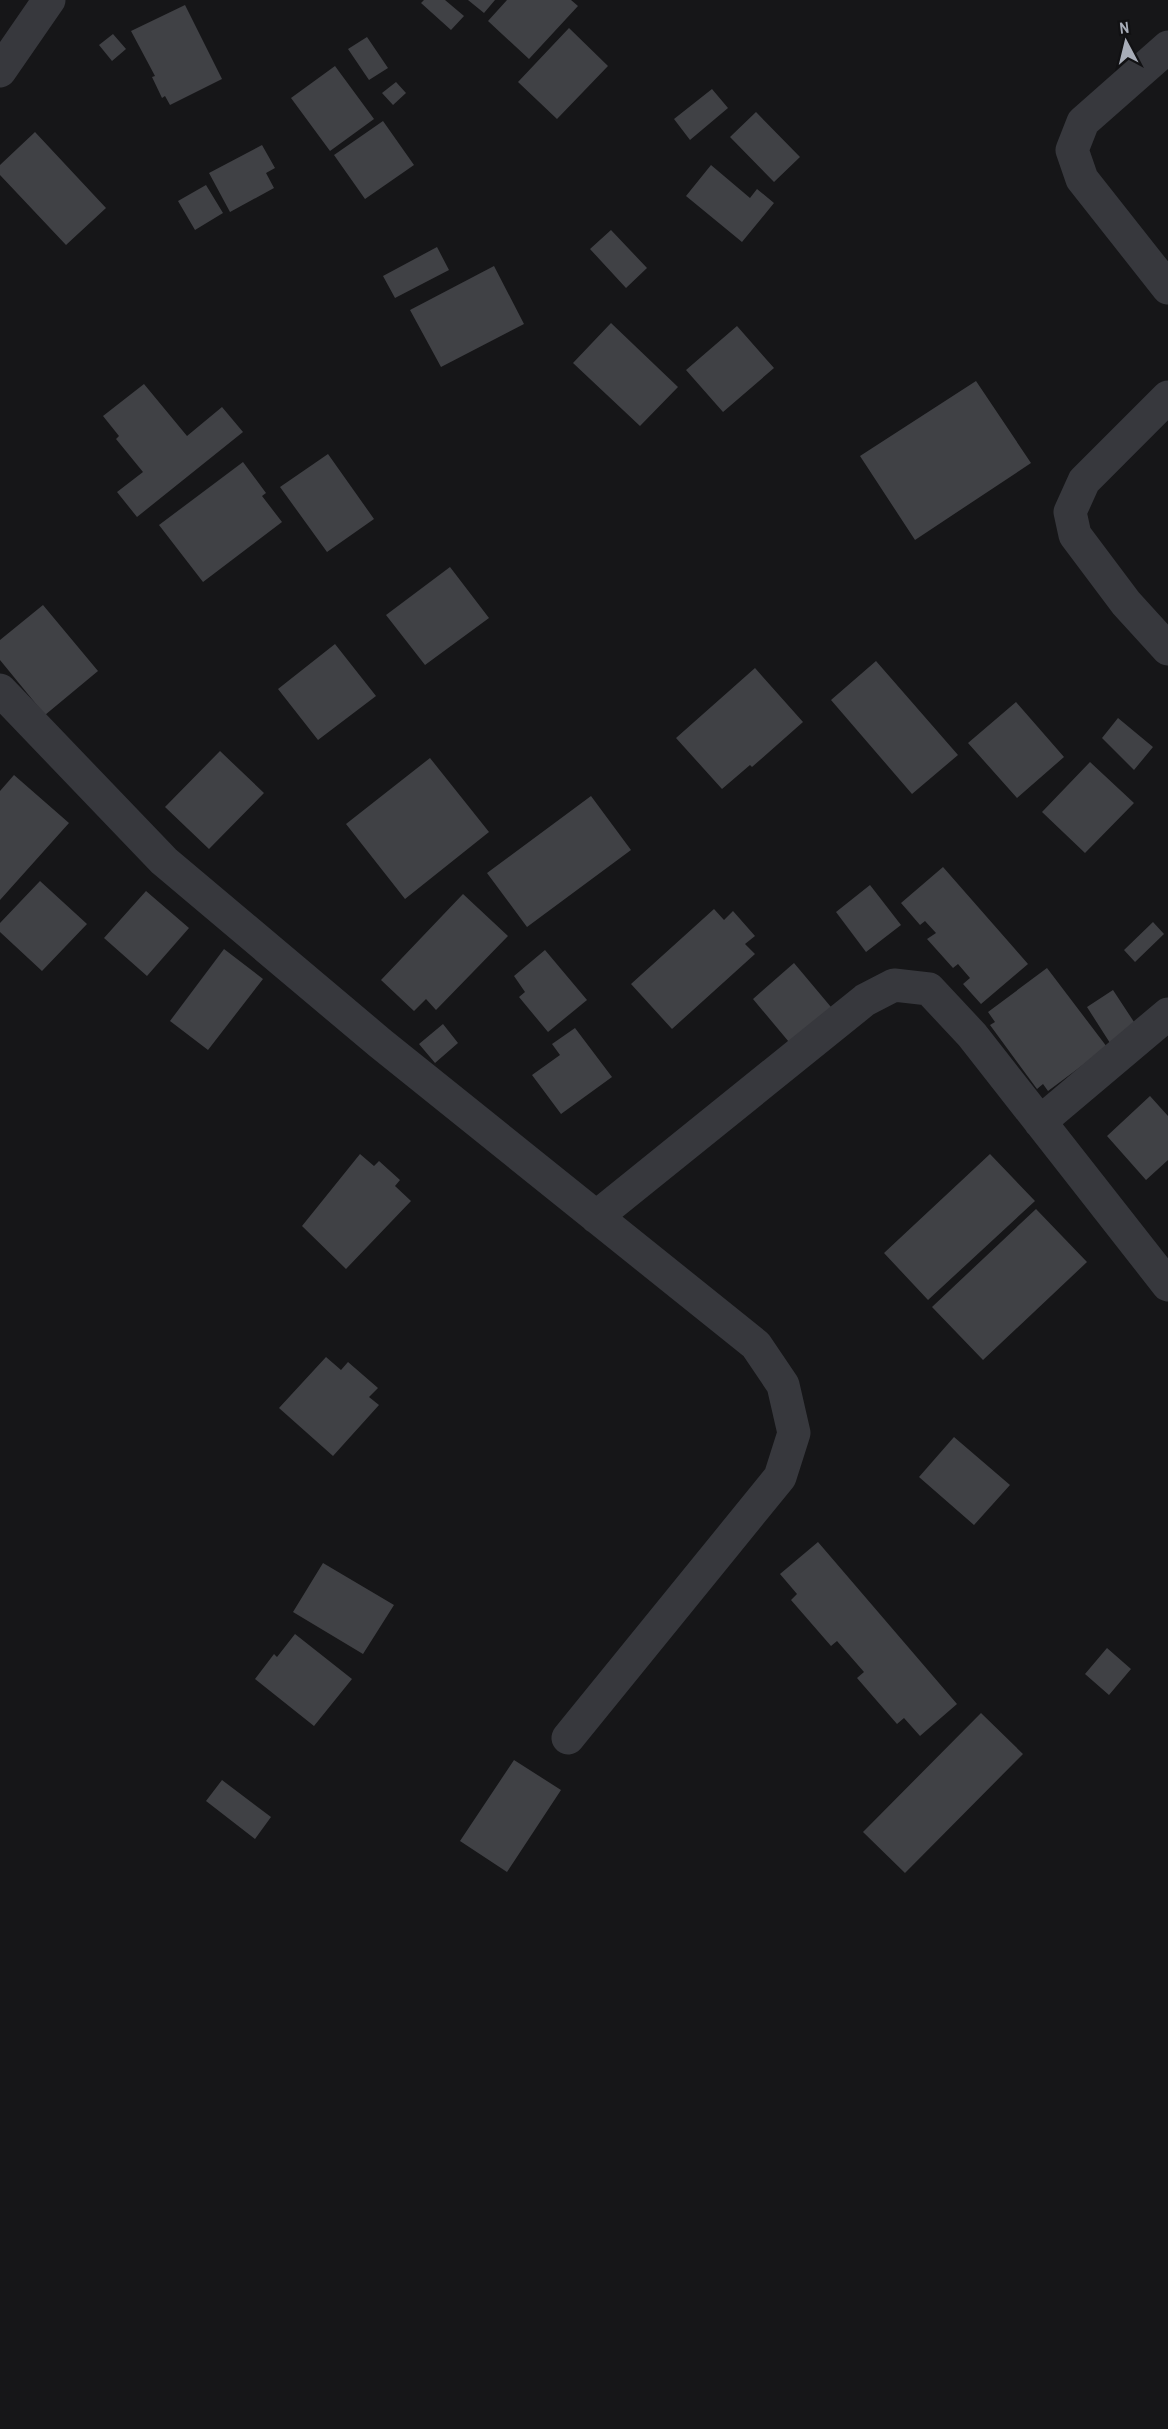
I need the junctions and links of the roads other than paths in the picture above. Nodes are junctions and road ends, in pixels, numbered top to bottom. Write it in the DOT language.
graph roads {
  1 [pos="49,0"];
  2 [pos="1168,47"];
  3 [pos="0,71"];
  4 [pos="1168,288"];
  5 [pos="1168,397"];
  6 [pos="1168,649"];
  7 [pos="0,690"];
  8 [pos="1168,1014"];
  9 [pos="1040,1122"];
  10 [pos="596,1217"];
  11 [pos="1168,1285"];
  12 [pos="568,1738"];
  1 -- 3 [label="street"];
  2 -- 4 [label="street"];
  5 -- 6 [label="street"];
  7 -- 10 [label="street"];
  8 -- 9 [label="street"];
  9 -- 10 [label="street"];
  9 -- 11 [label="street"];
  10 -- 12 [label="street"];
}
